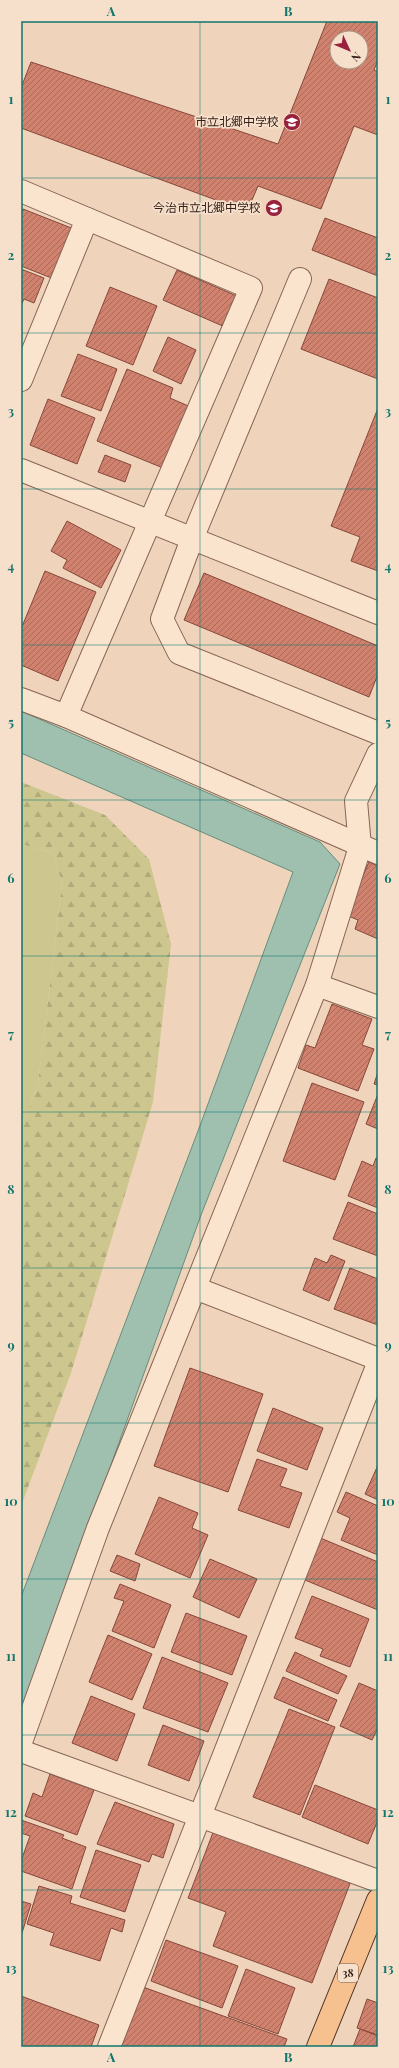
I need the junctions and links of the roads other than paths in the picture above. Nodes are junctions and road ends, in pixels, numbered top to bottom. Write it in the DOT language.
graph roads {
  1 [pos="21,191"];
  2 [pos="87,219"];
  3 [pos="300,279"];
  4 [pos="21,380"];
  5 [pos="21,470"];
  6 [pos="149,521"];
  7 [pos="192,539"];
  8 [pos="378,613"];
  9 [pos="21,699"];
  10 [pos="66,716"];
  11 [pos="378,733"];
  12 [pos="378,754"];
  13 [pos="369,850"];
  14 [pos="317,985"];
  15 [pos="378,1007"];
  16 [pos="195,1288"];
  17 [pos="378,1359"];
  18 [pos="378,1364"];
  19 [pos="21,1742"];
  20 [pos="21,1752"];
  21 [pos="200,1817"];
  22 [pos="378,1881"];
  23 [pos="378,1900"];
  24 [pos="110,2047"];
  25 [pos="318,2047"];
  1 -- 2 [label="street"];
  2 -- 4 [label="street"];
  2 -- 6 [label="street"];
  3 -- 7 [label="street"];
  5 -- 6 [label="street"];
  6 -- 7 [label="street"];
  6 -- 10 [label="street"];
  7 -- 8 [label="street"];
  7 -- 11 [label="street"];
  9 -- 10 [label="street"];
  10 -- 13 [label="street"];
  12 -- 13 [label="street"];
  13 -- 14 [label="street"];
  14 -- 15 [label="street"];
  14 -- 16 [label="street"];
  16 -- 17 [label="street"];
  16 -- 19 [label="street"];
  18 -- 21 [label="street"];
  20 -- 21 [label="street"];
  21 -- 22 [label="street"];
  21 -- 24 [label="street"];
  23 -- 25 [label="main road, 38"];
}
